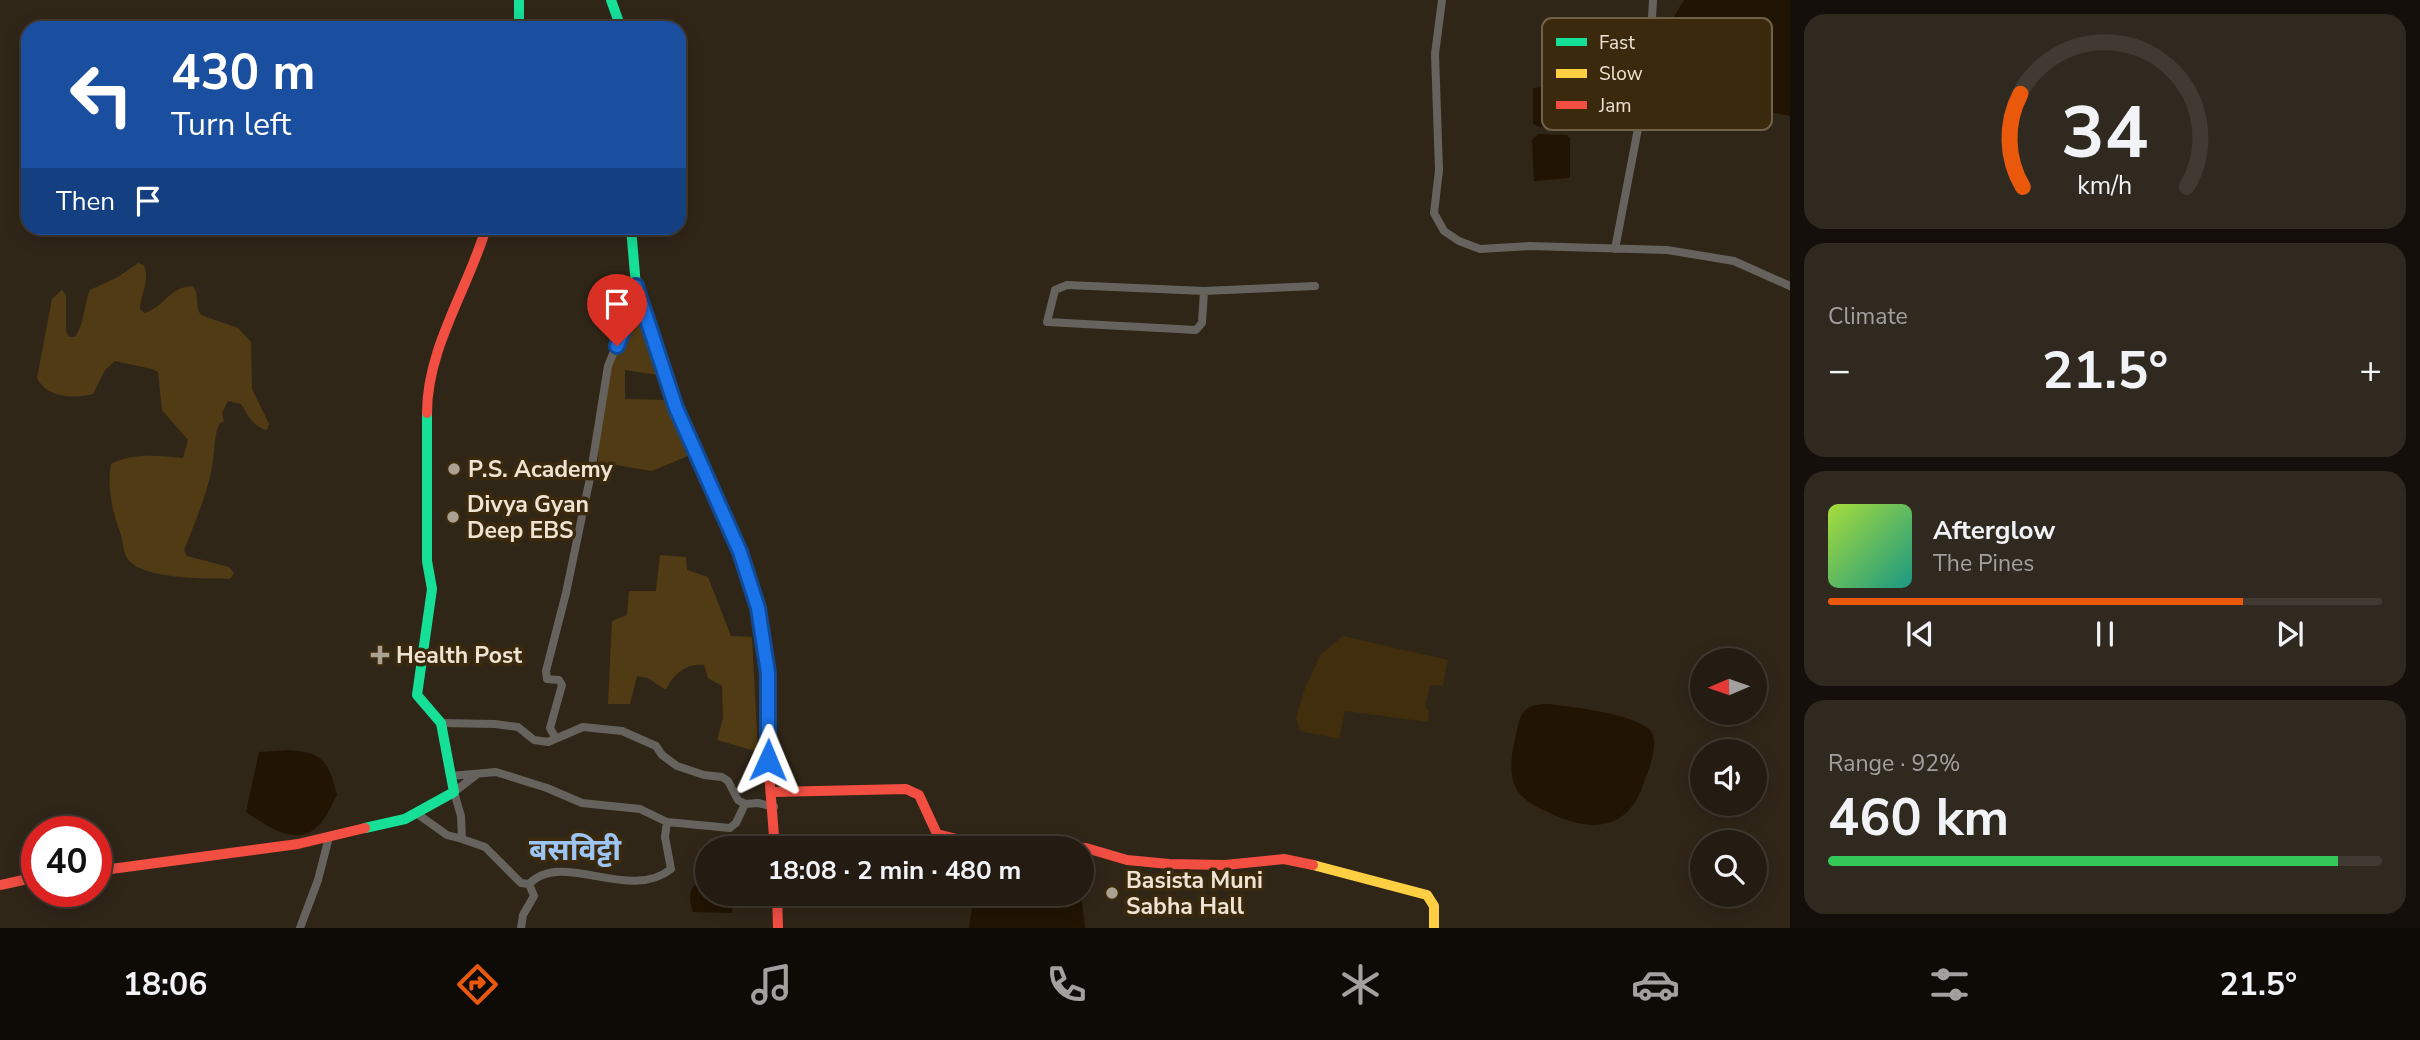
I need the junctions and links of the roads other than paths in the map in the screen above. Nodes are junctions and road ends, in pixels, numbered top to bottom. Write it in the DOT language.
graph roads {
  1 [pos="519,0"];
  2 [pos="611,0"];
  3 [pos="1441,0"];
  4 [pos="1653,0"];
  5 [pos="1652,18"];
  6 [pos="519,21"];
  7 [pos="618,21"];
  8 [pos="1638,130"];
  9 [pos="484,235"];
  10 [pos="632,235"];
  11 [pos="1615,248"];
  12 [pos="636,286"];
  13 [pos="1315,286"];
  14 [pos="1790,286"];
  15 [pos="1204,291"];
  16 [pos="442,723"];
  17 [pos="555,737"];
  18 [pos="475,775"];
  19 [pos="451,776"];
  20 [pos="454,792"];
  21 [pos="772,792"];
  22 [pos="745,804"];
  23 [pos="774,807"];
  24 [pos="416,813"];
  25 [pos="667,822"];
  26 [pos="775,836"];
  27 [pos="329,837"];
  28 [pos="462,839"];
  29 [pos="112,869"];
  30 [pos="21,880"];
  31 [pos="529,884"];
  32 [pos="0,885"];
  33 [pos="777,906"];
  34 [pos="300,928"];
  35 [pos="521,928"];
  36 [pos="778,928"];
  37 [pos="1434,928"];
  1 -- 6 [label="street"];
  2 -- 7 [label="street"];
  3 -- 11 [label="street"];
  4 -- 5 [label="street"];
  8 -- 11 [label="street"];
  9 -- 16 [label="street"];
  10 -- 12 [label="street"];
  11 -- 14 [label="street"];
  12 -- 17 [label="street"];
  12 -- 21 [label="street"];
  13 -- 15 [label="street"];
  15 -- 15 [label="street"];
  16 -- 17 [label="street"];
  16 -- 19 [label="street"];
  17 -- 22 [label="street"];
  18 -- 19 [label="street"];
  18 -- 20 [label="street"];
  18 -- 25 [label="street"];
  19 -- 20 [label="street"];
  20 -- 24 [label="street"];
  20 -- 28 [label="street"];
  21 -- 23 [label="street"];
  21 -- 37 [label="street"];
  22 -- 23 [label="street"];
  22 -- 25 [label="street"];
  23 -- 26 [label="street"];
  24 -- 27 [label="street"];
  24 -- 28 [label="street"];
  25 -- 31 [label="street"];
  27 -- 29 [label="street"];
  27 -- 34 [label="street"];
  28 -- 31 [label="street"];
  30 -- 32 [label="street"];
  31 -- 35 [label="street"];
  33 -- 36 [label="street"];
}
